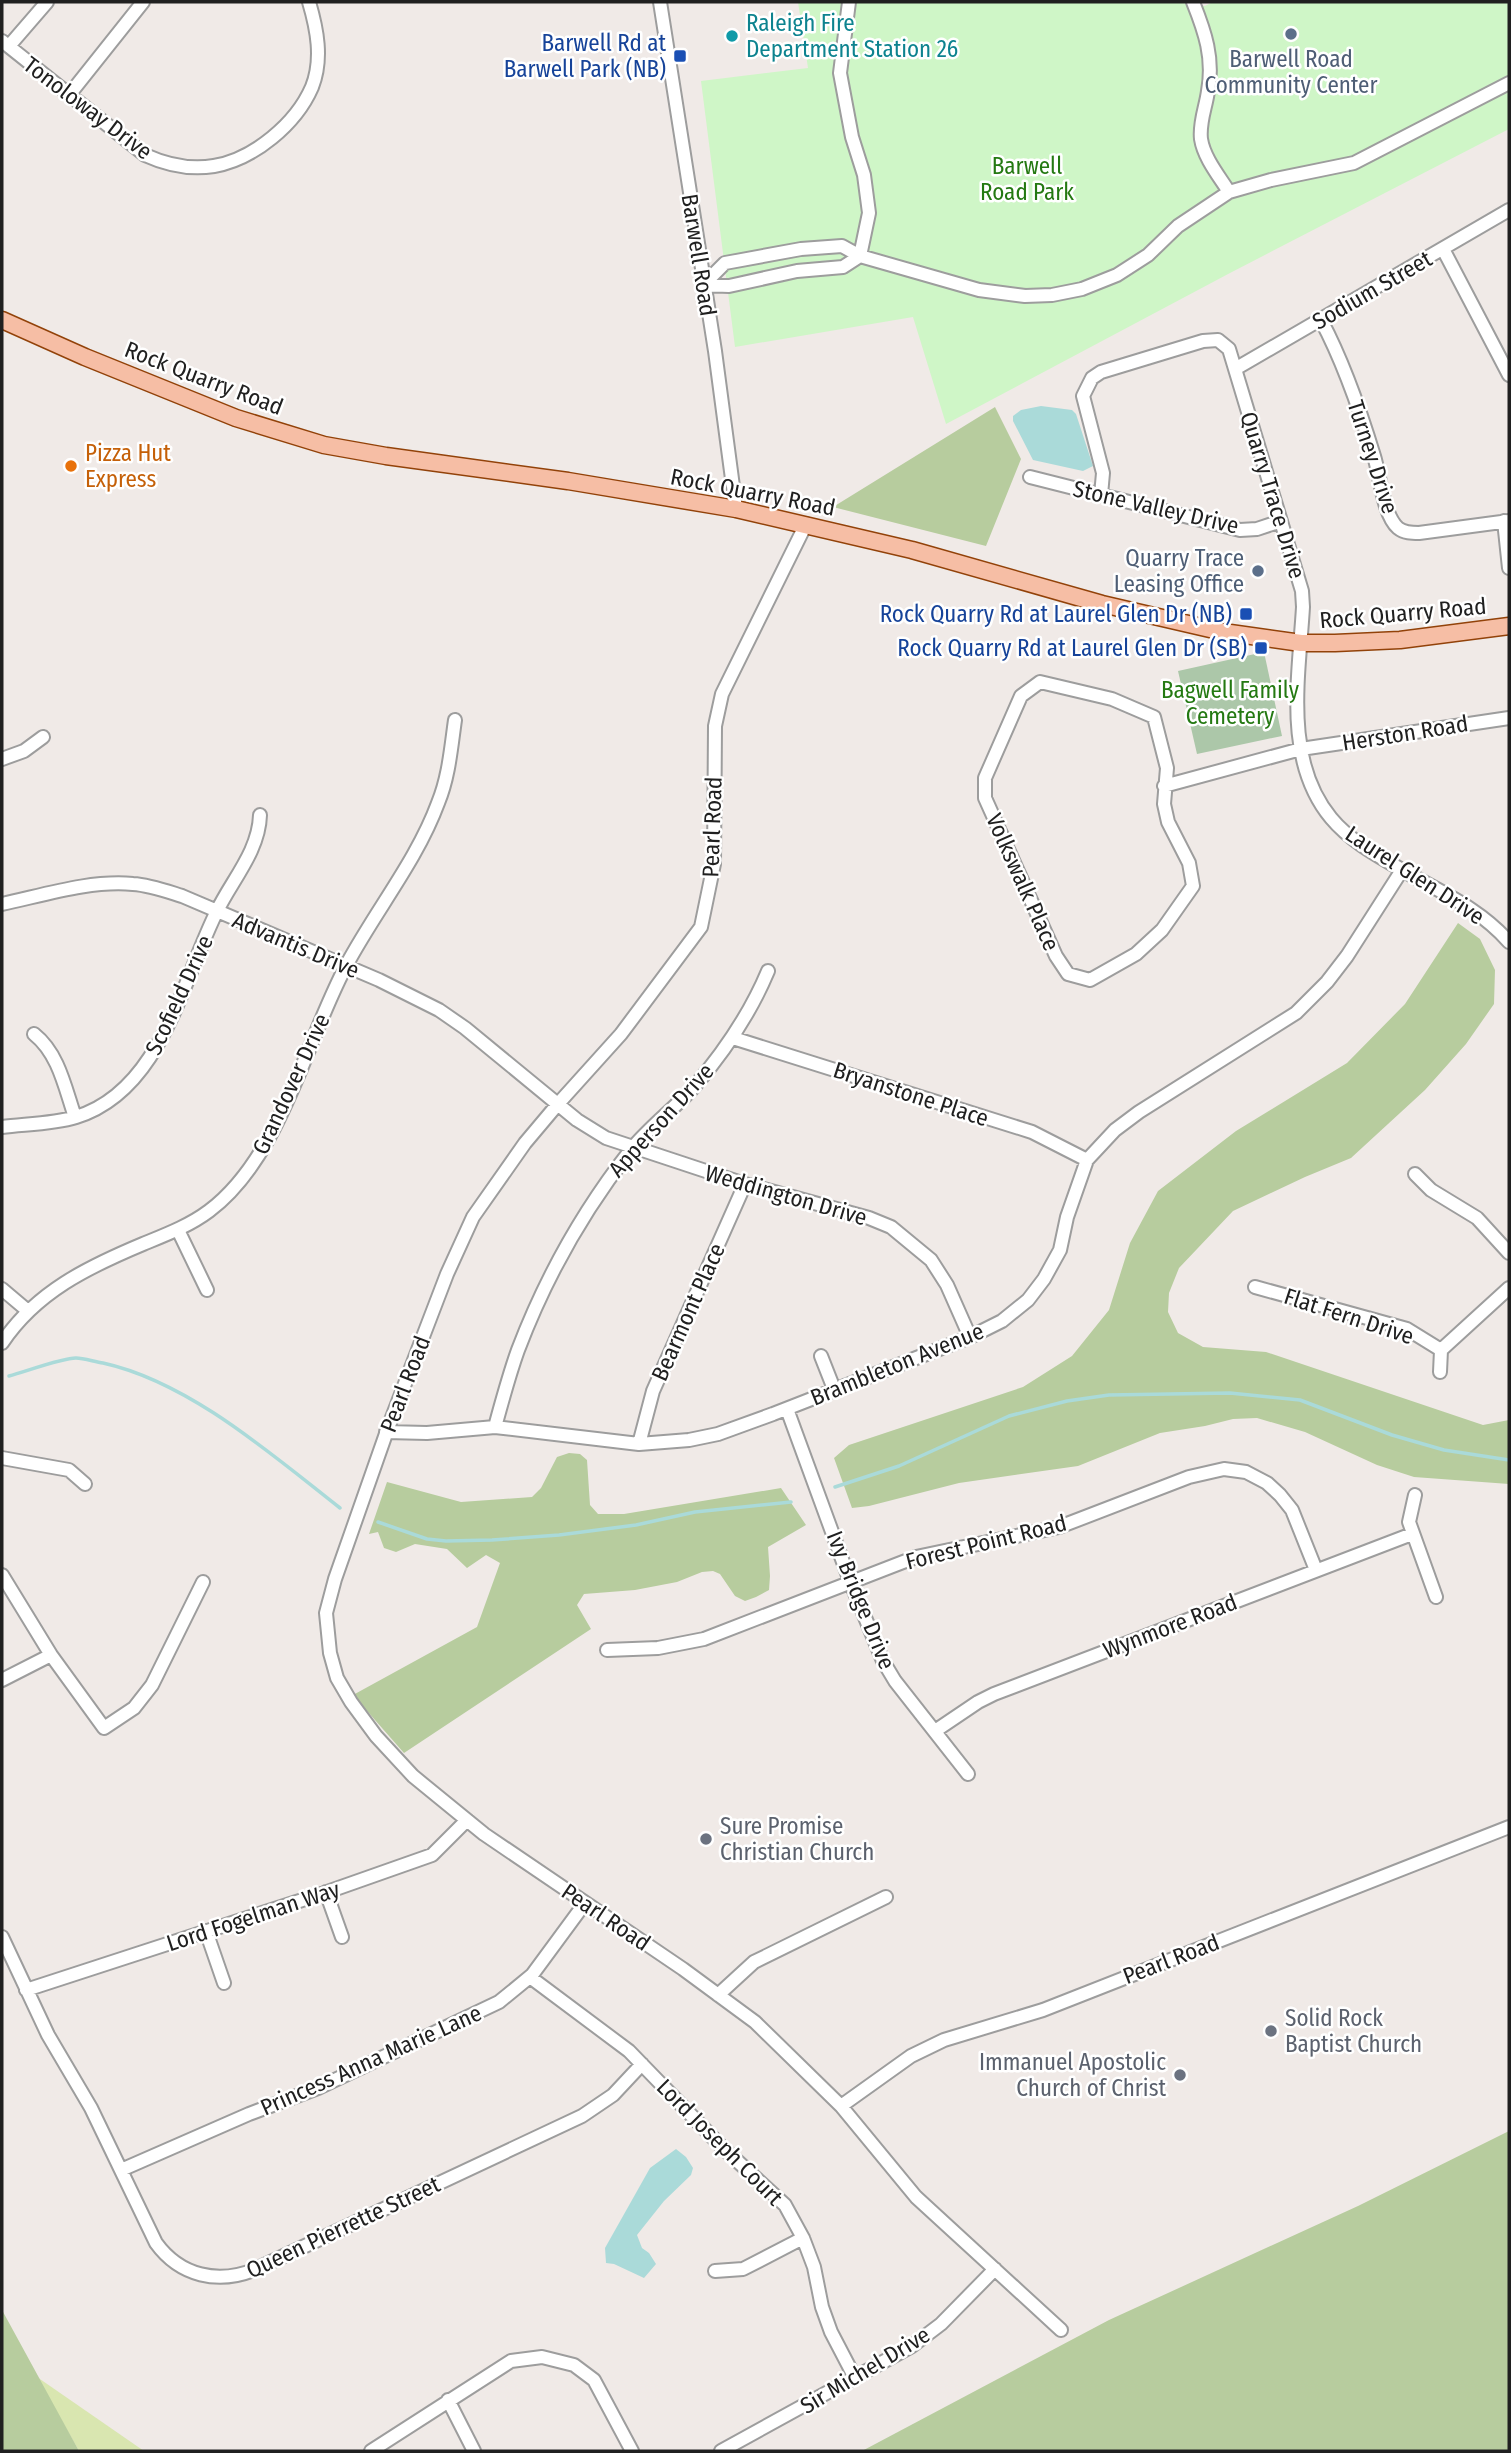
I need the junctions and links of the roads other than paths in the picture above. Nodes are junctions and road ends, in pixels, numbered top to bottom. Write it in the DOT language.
graph roads {
  1 [pos="47,2"];
  2 [pos="143,2"];
  3 [pos="309,2"];
  4 [pos="660,2"];
  5 [pos="849,2"];
  6 [pos="1193,2"];
  7 [pos="5,43"];
  8 [pos="1509,83"];
  9 [pos="69,95"];
  10 [pos="1229,192"];
  11 [pos="1509,210"];
  12 [pos="1443,249"];
  13 [pos="860,256"];
  14 [pos="703,285"];
  15 [pos="2,320"];
  16 [pos="1321,320"];
  17 [pos="1236,369"];
  18 [pos="1509,375"];
  19 [pos="1030,477"];
  20 [pos="1101,495"];
  21 [pos="736,509"];
  22 [pos="1506,521"];
  23 [pos="1281,522"];
  24 [pos="806,524"];
  25 [pos="1509,568"];
  26 [pos="1509,626"];
  27 [pos="1301,643"];
  28 [pos="1509,718"];
  29 [pos="454,720"];
  30 [pos="43,737"];
  31 [pos="1301,749"];
  32 [pos="2,759"];
  33 [pos="1164,786"];
  34 [pos="260,815"];
  35 [pos="1402,870"];
  36 [pos="2,904"];
  37 [pos="217,911"];
  38 [pos="1509,942"];
  39 [pos="346,965"];
  40 [pos="768,971"];
  41 [pos="34,1034"];
  42 [pos="733,1038"];
  43 [pos="557,1105"];
  44 [pos="75,1117"];
  45 [pos="2,1127"];
  46 [pos="632,1148"];
  47 [pos="1087,1160"];
  48 [pos="1415,1174"];
  49 [pos="746,1184"];
  50 [pos="178,1230"];
  51 [pos="1509,1253"];
  52 [pos="1255,1287"];
  53 [pos="2,1289"];
  54 [pos="1509,1289"];
  55 [pos="207,1290"];
  56 [pos="29,1311"];
  57 [pos="970,1337"];
  58 [pos="2,1343"];
  59 [pos="1441,1350"];
  60 [pos="821,1356"];
  61 [pos="1440,1372"];
  62 [pos="834,1389"];
  63 [pos="787,1409"];
  64 [pos="495,1427"];
  65 [pos="386,1432"];
  66 [pos="639,1444"];
  67 [pos="2,1458"];
  68 [pos="85,1484"];
  69 [pos="1415,1495"];
  70 [pos="1412,1534"];
  71 [pos="1315,1570"];
  72 [pos="2,1575"];
  73 [pos="850,1581"];
  74 [pos="203,1582"];
  75 [pos="1436,1597"];
  76 [pos="607,1650"];
  77 [pos="51,1655"];
  78 [pos="2,1680"];
  79 [pos="935,1731"];
  80 [pos="968,1774"];
  81 [pos="467,1820"];
  82 [pos="1509,1826"];
  83 [pos="326,1892"];
  84 [pos="887,1897"];
  85 [pos="585,1903"];
  86 [pos="206,1931"];
  87 [pos="2,1937"];
  88 [pos="342,1937"];
  89 [pos="530,1977"];
  90 [pos="224,1983"];
  91 [pos="26,1990"];
  92 [pos="718,1995"];
  93 [pos="642,2064"];
  94 [pos="841,2106"];
  95 [pos="121,2170"];
  96 [pos="803,2238"];
  97 [pos="995,2269"];
  98 [pos="715,2271"];
  99 [pos="1061,2330"];
  100 [pos="855,2378"];
  101 [pos="449,2400"];
  102 [pos="371,2451"];
  103 [pos="474,2451"];
  104 [pos="632,2451"];
  105 [pos="721,2451"];
  1 -- 7 [label="street"];
  2 -- 9 [label="street"];
  3 -- 9 [label="street, Tonoloway Drive"];
  4 -- 14 [label="street, Barwell Road"];
  5 -- 13 [label="street"];
  6 -- 10 [label="street"];
  7 -- 9 [label="street, Tonoloway Drive"];
  8 -- 10 [label="street"];
  10 -- 13 [label="street"];
  11 -- 12 [label="street, Sodium Street"];
  12 -- 16 [label="street, Sodium Street"];
  12 -- 18 [label="street"];
  13 -- 14 [label="street"];
  13 -- 14 [label="street"];
  14 -- 21 [label="street, Barwell Road"];
  15 -- 21 [label="main road, Rock Quarry Road"];
  16 -- 17 [label="street, Sodium Street"];
  16 -- 22 [label="street, Turney Drive"];
  17 -- 20 [label="street, Quarry Trace Drive"];
  17 -- 23 [label="street, Quarry Trace Drive"];
  19 -- 20 [label="street, Stone Valley Drive"];
  20 -- 23 [label="street, Stone Valley Drive"];
  21 -- 24 [label="main road, Rock Quarry Road"];
  22 -- 25 [label="street"];
  23 -- 27 [label="street, Quarry Trace Drive"];
  24 -- 27 [label="main road, Rock Quarry Road"];
  24 -- 43 [label="street, Pearl Road"];
  26 -- 27 [label="main road, Rock Quarry Road"];
  27 -- 31 [label="street, Laurel Glen Drive"];
  28 -- 31 [label="street, Herston Road"];
  29 -- 39 [label="street, Grandover Drive"];
  30 -- 32 [label="street"];
  31 -- 33 [label="street, Herston Road"];
  31 -- 35 [label="street, Laurel Glen Drive"];
  33 -- 33 [label="street, Volkswalk Place"];
  34 -- 37 [label="street, Scofield Drive"];
  35 -- 38 [label="street, Laurel Glen Drive"];
  35 -- 47 [label="street, Brambleton Avenue"];
  36 -- 37 [label="street, Advantis Drive"];
  37 -- 39 [label="street, Advantis Drive"];
  37 -- 44 [label="street, Scofield Drive"];
  39 -- 43 [label="street, Advantis Drive"];
  39 -- 50 [label="street, Grandover Drive"];
  40 -- 42 [label="street, Apperson Drive"];
  41 -- 44 [label="street"];
  42 -- 46 [label="street, Apperson Drive"];
  42 -- 47 [label="street, Bryanstone Place"];
  43 -- 46 [label="street, Weddington Drive"];
  43 -- 65 [label="street, Pearl Road"];
  44 -- 45 [label="street, Scofield Drive"];
  46 -- 49 [label="street, Weddington Drive"];
  46 -- 64 [label="street, Apperson Drive"];
  47 -- 57 [label="street, Brambleton Avenue"];
  48 -- 51 [label="street"];
  49 -- 57 [label="street, Weddington Drive"];
  49 -- 66 [label="street, Bearmont Place"];
  50 -- 55 [label="street"];
  50 -- 56 [label="street, Grandover Drive"];
  52 -- 59 [label="street, Flat Fern Drive"];
  53 -- 56 [label="street"];
  54 -- 59 [label="street"];
  56 -- 58 [label="street, Grandover Drive"];
  57 -- 62 [label="street, Brambleton Avenue"];
  59 -- 61 [label="street"];
  60 -- 62 [label="street"];
  62 -- 63 [label="street, Brambleton Avenue"];
  63 -- 66 [label="street, Brambleton Avenue"];
  63 -- 73 [label="street, Ivy Bridge Drive"];
  64 -- 65 [label="street, Brambleton Avenue"];
  64 -- 66 [label="street, Brambleton Avenue"];
  65 -- 81 [label="street, Pearl Road"];
  67 -- 68 [label="street"];
  69 -- 70 [label="street"];
  70 -- 71 [label="street, Wynmore Road"];
  70 -- 75 [label="street"];
  71 -- 73 [label="street, Forest Point Road"];
  71 -- 79 [label="street, Wynmore Road"];
  72 -- 77 [label="street"];
  73 -- 76 [label="street, Forest Point Road"];
  73 -- 79 [label="street, Ivy Bridge Drive"];
  74 -- 77 [label="street"];
  77 -- 78 [label="street"];
  79 -- 80 [label="street, Ivy Bridge Drive"];
  81 -- 83 [label="street, Lord Fogelman Way"];
  81 -- 85 [label="street, Pearl Road"];
  82 -- 94 [label="street, Pearl Road"];
  83 -- 86 [label="street, Lord Fogelman Way"];
  83 -- 88 [label="street"];
  84 -- 92 [label="street"];
  85 -- 89 [label="street, Princess Anna Marie Lane"];
  85 -- 92 [label="street, Pearl Road"];
  86 -- 90 [label="street"];
  86 -- 91 [label="street, Lord Fogelman Way"];
  87 -- 91 [label="street, Queen Pierrette Street"];
  89 -- 93 [label="street, Lord Joseph Court"];
  89 -- 95 [label="street, Princess Anna Marie Lane"];
  91 -- 95 [label="street, Queen Pierrette Street"];
  92 -- 94 [label="street, Pearl Road"];
  93 -- 95 [label="street, Queen Pierrette Street"];
  93 -- 96 [label="street, Lord Joseph Court"];
  94 -- 97 [label="street, Pearl Road"];
  96 -- 98 [label="street"];
  96 -- 100 [label="street, Lord Joseph Court"];
  97 -- 99 [label="street, Pearl Road"];
  97 -- 100 [label="street, Sir Michel Drive"];
  100 -- 105 [label="street, Sir Michel Drive"];
  101 -- 102 [label="street"];
  101 -- 103 [label="street"];
  101 -- 104 [label="street"];
}
